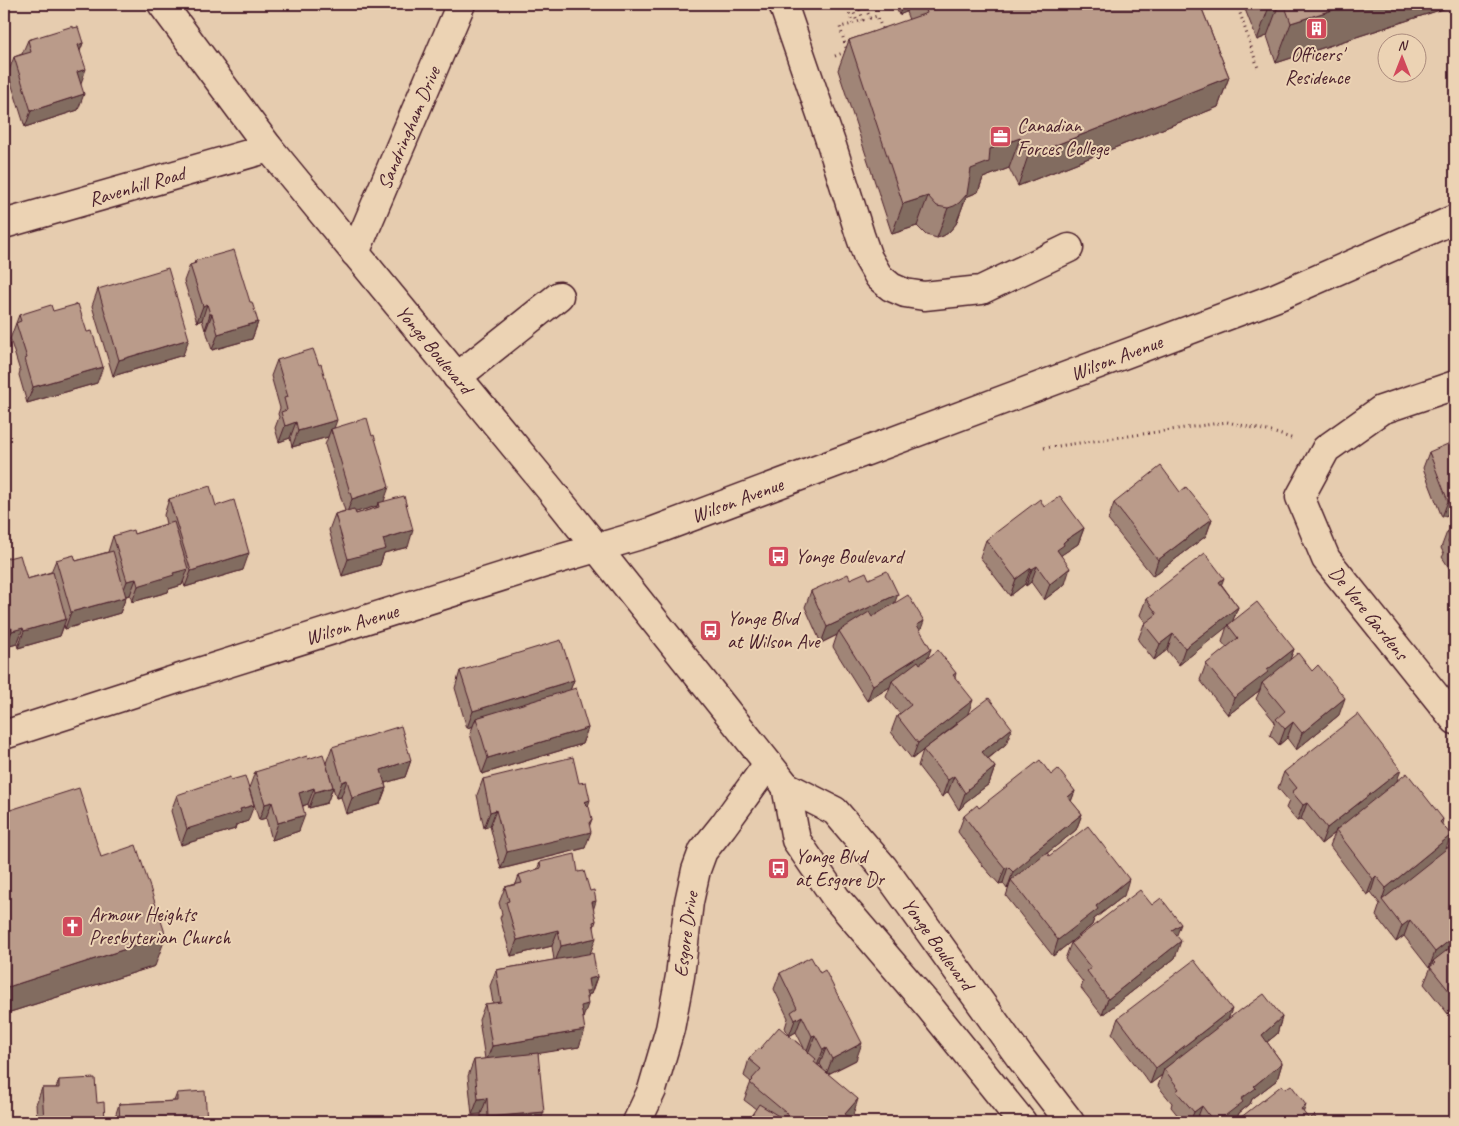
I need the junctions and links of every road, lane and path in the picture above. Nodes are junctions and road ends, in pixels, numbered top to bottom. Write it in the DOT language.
graph roads {
  1 [pos="162,4"];
  2 [pos="462,4"];
  3 [pos="783,4"];
  4 [pos="846,4"];
  5 [pos="851,4"];
  6 [pos="858,4"];
  7 [pos="864,4"];
  8 [pos="1237,4"];
  9 [pos="1250,21"];
  10 [pos="1243,23"];
  11 [pos="886,38"];
  12 [pos="855,49"];
  13 [pos="1258,68"];
  14 [pos="269,148"];
  15 [pos="1455,219"];
  16 [pos="4,224"];
  17 [pos="1069,248"];
  18 [pos="355,252"];
  19 [pos="559,296"];
  20 [pos="457,377"];
  21 [pos="1455,385"];
  22 [pos="1044,448"];
  23 [pos="1326,449"];
  24 [pos="597,549"];
  25 [pos="1455,720"];
  26 [pos="4,735"];
  27 [pos="768,764"];
  28 [pos="786,786"];
  29 [pos="637,1122"];
  30 [pos="1022,1122"];
  31 [pos="1070,1122"];
  1 -- 14 [label="street, Yonge Boulevard"];
  2 -- 18 [label="street, Sandringham Drive"];
  3 -- 17 [label="street"];
  4 -- 12 [label="path"];
  5 -- 6 [label="path"];
  7 -- 11 [label="path"];
  8 -- 10 [label="path"];
  9 -- 10 [label="path"];
  10 -- 13 [label="path"];
  14 -- 16 [label="street, Ravenhill Road"];
  14 -- 18 [label="street, Yonge Boulevard"];
  15 -- 24 [label="street, Wilson Avenue"];
  18 -- 20 [label="street, Yonge Boulevard"];
  19 -- 20 [label="street"];
  20 -- 24 [label="street, Yonge Boulevard"];
  21 -- 23 [label="street"];
  22 -- 23 [label="path"];
  23 -- 25 [label="street, De Vere Gardens"];
  24 -- 26 [label="street, Wilson Avenue"];
  24 -- 27 [label="street, Yonge Boulevard"];
  27 -- 28 [label="street, Yonge Boulevard"];
  27 -- 29 [label="street, Esgore Drive"];
  28 -- 30 [label="street, Yonge Boulevard"];
  28 -- 31 [label="street, Yonge Boulevard"];
}
